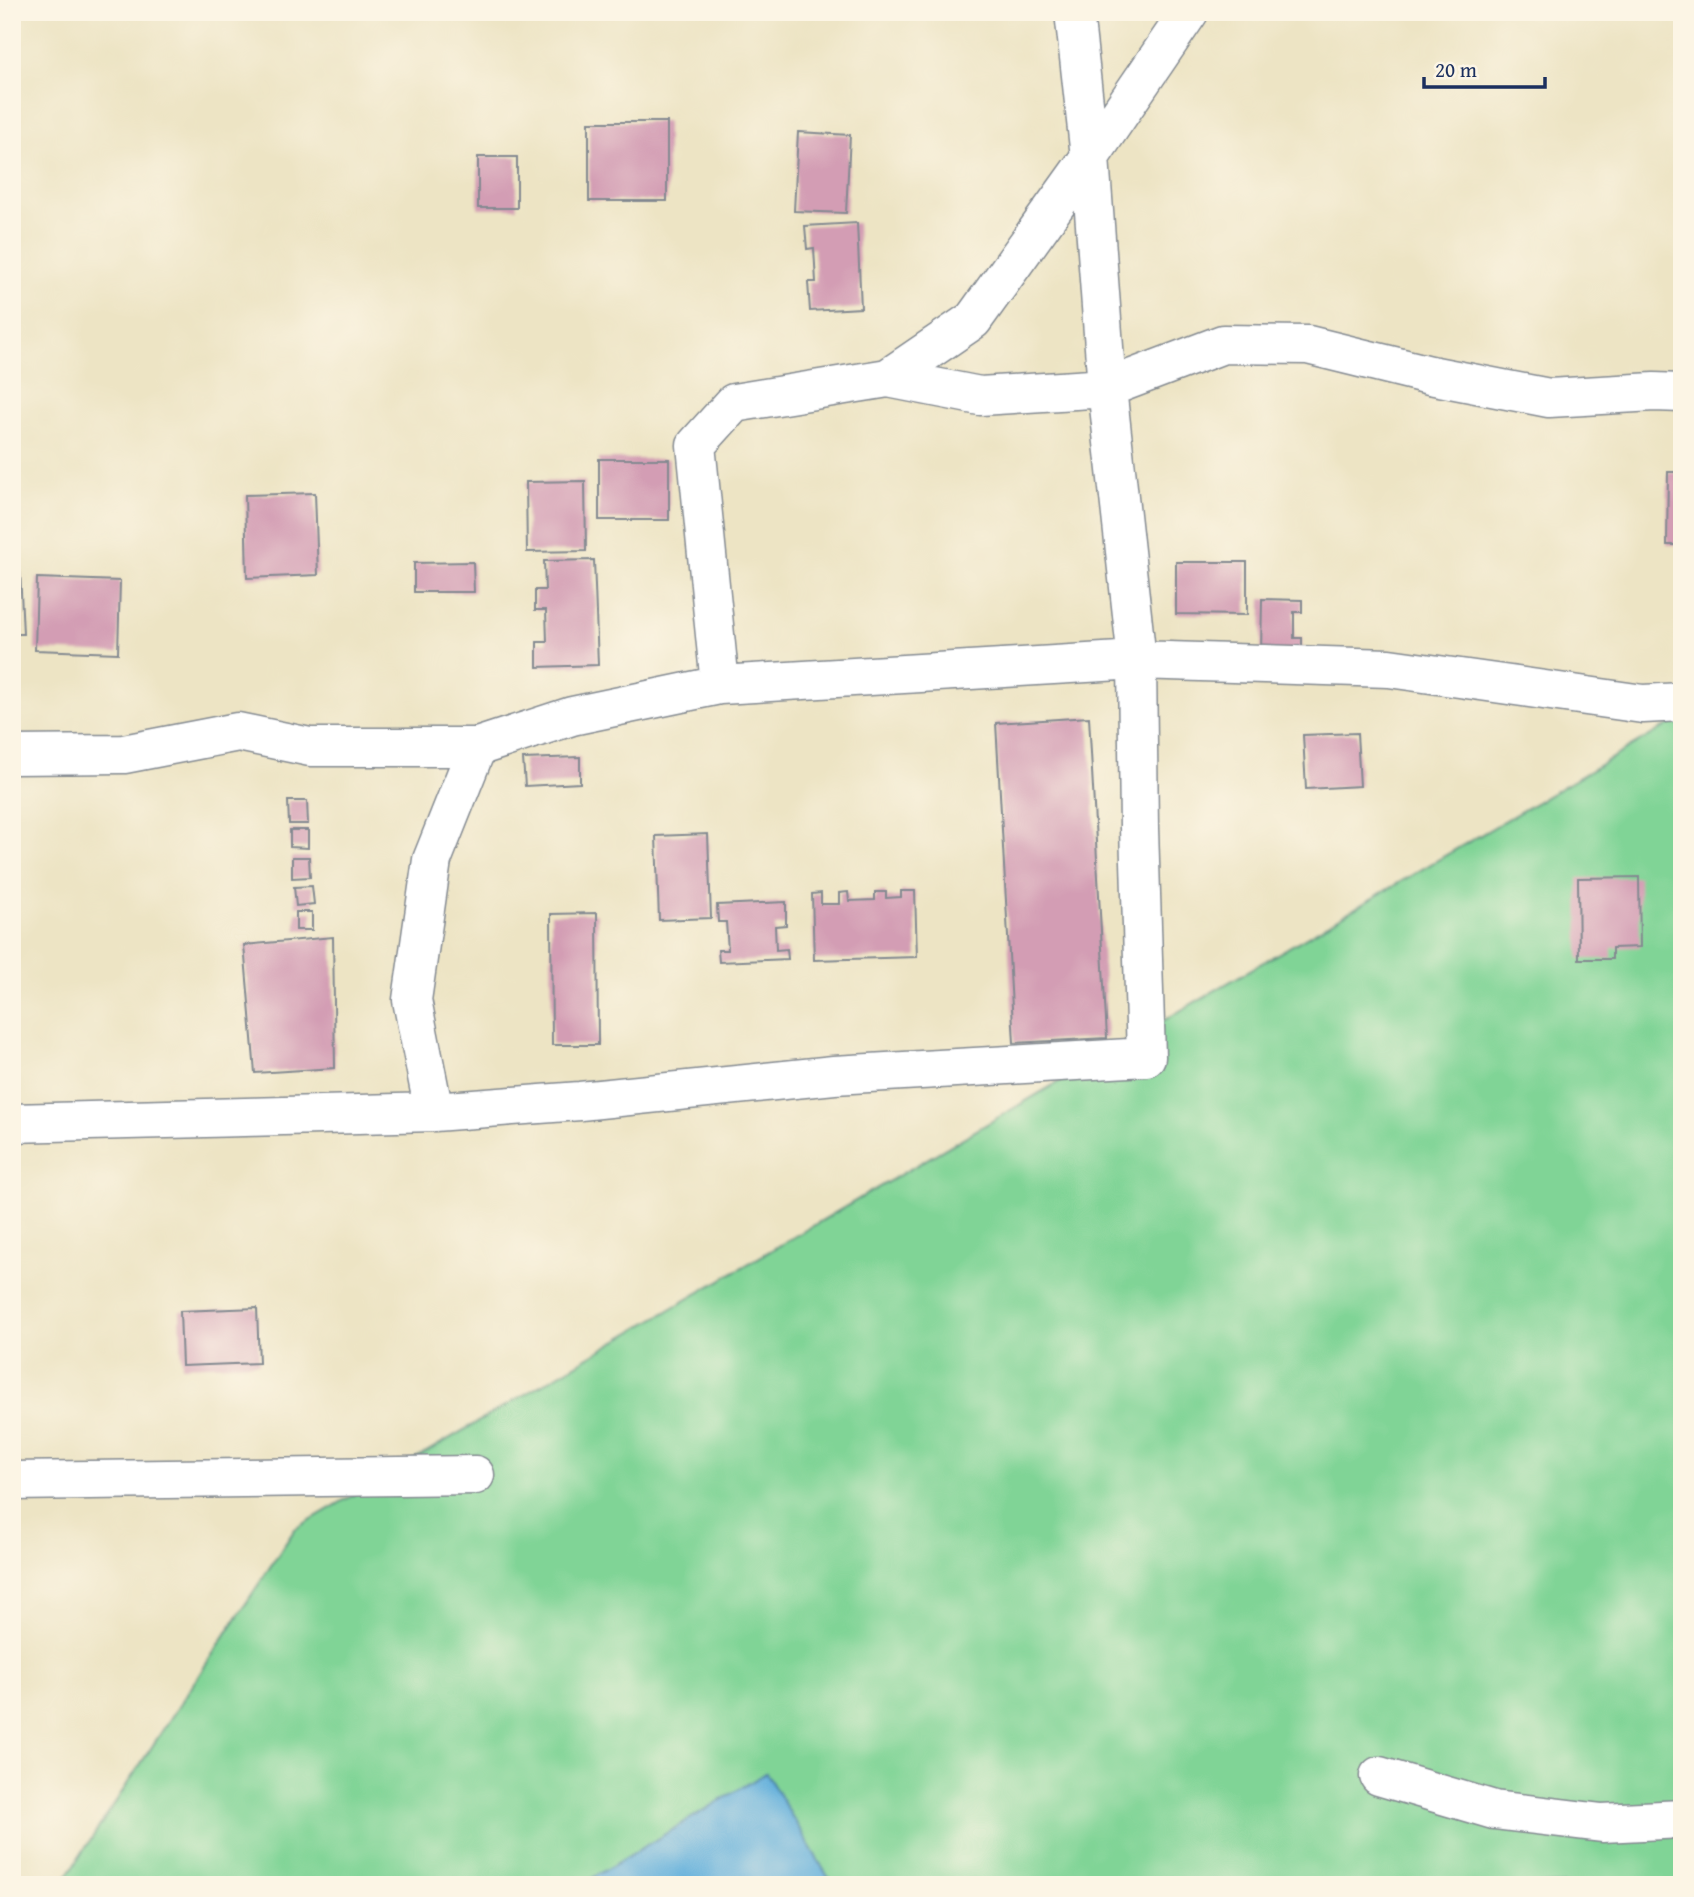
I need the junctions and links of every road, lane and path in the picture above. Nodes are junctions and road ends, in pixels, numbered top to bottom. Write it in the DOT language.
graph roads {
  1 [pos="1074,12"];
  2 [pos="1189,12"];
  3 [pos="1090,157"];
  4 [pos="888,379"];
  5 [pos="1107,388"];
  6 [pos="1682,393"];
  7 [pos="1137,660"];
  8 [pos="720,685"];
  9 [pos="1682,702"];
  10 [pos="477,747"];
  11 [pos="12,755"];
  12 [pos="434,1112"];
  13 [pos="12,1122"];
  14 [pos="475,1475"];
  15 [pos="12,1481"];
  16 [pos="1379,1776"];
  17 [pos="1682,1819"];
  1 -- 3 [label="street"];
  2 -- 3 [label="street"];
  3 -- 4 [label="street"];
  3 -- 5 [label="street"];
  4 -- 5 [label="street"];
  4 -- 8 [label="street"];
  5 -- 6 [label="street"];
  5 -- 7 [label="street"];
  7 -- 8 [label="street"];
  7 -- 9 [label="street"];
  7 -- 12 [label="street"];
  8 -- 10 [label="street"];
  10 -- 11 [label="street"];
  10 -- 12 [label="street"];
  12 -- 13 [label="street"];
  14 -- 15 [label="street"];
  16 -- 17 [label="street"];
}
